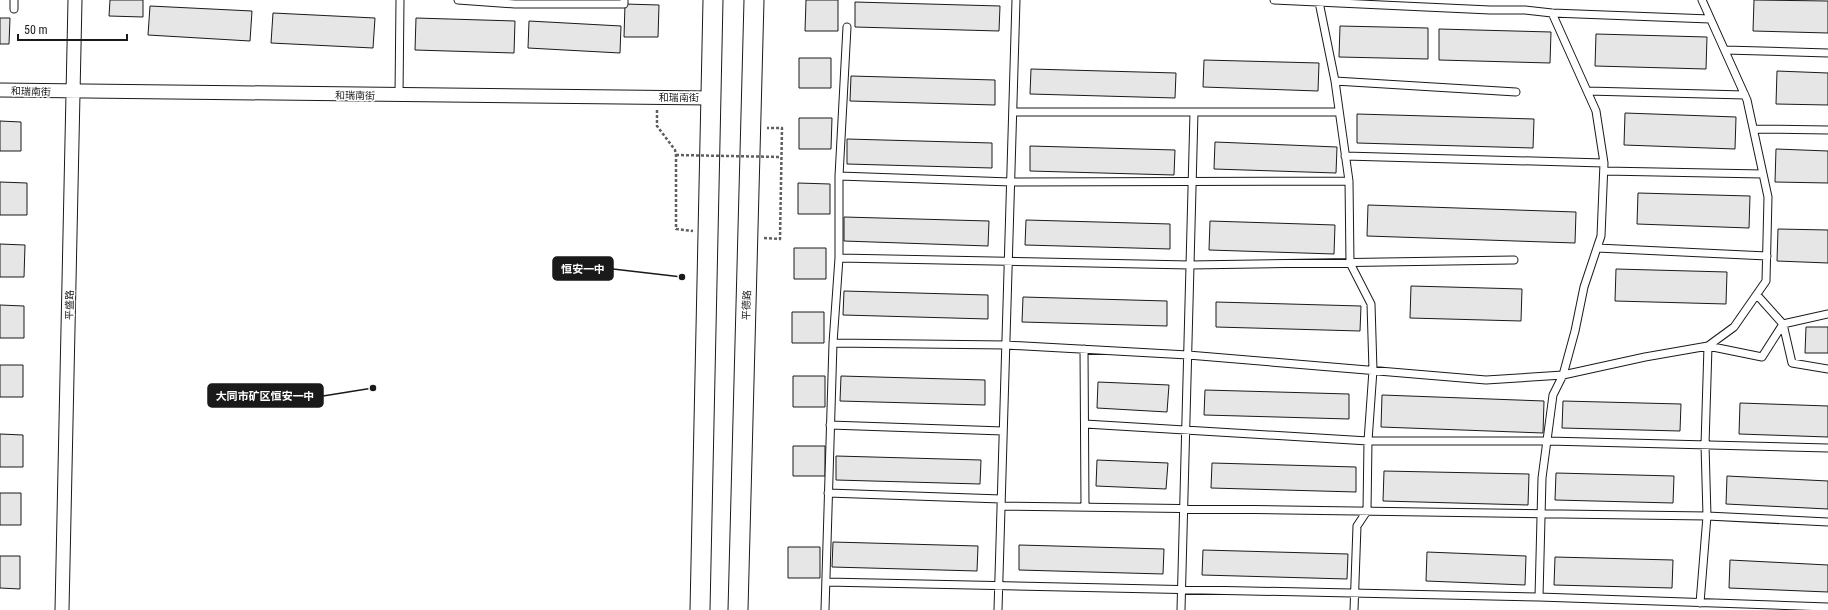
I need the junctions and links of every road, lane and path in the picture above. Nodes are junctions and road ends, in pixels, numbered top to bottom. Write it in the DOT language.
graph roads {
  1 [pos="14,0"];
  2 [pos="76,0"];
  3 [pos="400,0"];
  4 [pos="458,0"];
  5 [pos="624,0"];
  6 [pos="713,0"];
  7 [pos="754,0"];
  8 [pos="1016,0"];
  9 [pos="1274,0"];
  10 [pos="1702,0"];
  11 [pos="515,2"];
  12 [pos="1319,2"];
  13 [pos="14,9"];
  14 [pos="1552,13"];
  15 [pos="1710,19"];
  16 [pos="847,27"];
  17 [pos="1724,50"];
  18 [pos="1828,53"];
  19 [pos="1335,81"];
  20 [pos="0,90"];
  21 [pos="1587,91"];
  22 [pos="74,92"];
  23 [pos="1516,92"];
  24 [pos="399,95"];
  25 [pos="1745,95"];
  26 [pos="710,98"];
  27 [pos="1013,112"];
  28 [pos="1194,112"];
  29 [pos="1339,112"];
  30 [pos="657,126"];
  31 [pos="782,128"];
  32 [pos="1754,129"];
  33 [pos="1828,130"];
  34 [pos="676,155"];
  35 [pos="1345,156"];
  36 [pos="782,157"];
  37 [pos="1604,167"];
  38 [pos="1763,174"];
  39 [pos="839,176"];
  40 [pos="1349,181"];
  41 [pos="1011,182"];
  42 [pos="1192,182"];
  43 [pos="676,229"];
  44 [pos="780,239"];
  45 [pos="1597,248"];
  46 [pos="1767,256"];
  47 [pos="839,258"];
  48 [pos="1514,260"];
  49 [pos="1009,261"];
  50 [pos="1350,263"];
  51 [pos="1190,265"];
  52 [pos="1756,295"];
  53 [pos="1828,314"];
  54 [pos="1783,324"];
  55 [pos="833,343"];
  56 [pos="1006,345"];
  57 [pos="1708,346"];
  58 [pos="1084,349"];
  59 [pos="1188,355"];
  60 [pos="1828,369"];
  61 [pos="1373,370"];
  62 [pos="1562,375"];
  63 [pos="1085,424"];
  64 [pos="830,425"];
  65 [pos="1003,431"];
  66 [pos="1186,431"];
  67 [pos="1368,441"];
  68 [pos="1547,441"];
  69 [pos="1704,445"];
  70 [pos="1828,448"];
  71 [pos="828,493"];
  72 [pos="1001,502"];
  73 [pos="1085,507"];
  74 [pos="1184,508"];
  75 [pos="1367,510"];
  76 [pos="1541,514"];
  77 [pos="1707,516"];
  78 [pos="1828,522"];
  79 [pos="826,582"];
  80 [pos="998,585"];
  81 [pos="1182,590"];
  82 [pos="1355,594"];
  83 [pos="1539,597"];
  84 [pos="1700,603"];
  85 [pos="1828,607"];
  86 [pos="62,610"];
  87 [pos="700,610"];
  88 [pos="738,610"];
  89 [pos="825,610"];
  90 [pos="998,610"];
  91 [pos="1182,610"];
  92 [pos="1354,610"];
  1 -- 13 [label="lane"];
  2 -- 22 [label="street, 平盛路"];
  3 -- 24 [label="lane"];
  4 -- 11 [label="lane"];
  5 -- 11 [label="lane"];
  6 -- 26 [label="main road"];
  7 -- 88 [label="main road, 平德路"];
  8 -- 27 [label="lane"];
  9 -- 12 [label="lane"];
  10 -- 15 [label="lane"];
  12 -- 14 [label="lane"];
  12 -- 19 [label="lane"];
  14 -- 15 [label="lane"];
  14 -- 21 [label="lane"];
  15 -- 17 [label="lane"];
  16 -- 39 [label="lane"];
  17 -- 18 [label="lane"];
  17 -- 25 [label="lane"];
  19 -- 23 [label="lane"];
  19 -- 29 [label="lane"];
  20 -- 22 [label="street, 和瑞南街"];
  21 -- 25 [label="lane"];
  21 -- 37 [label="lane"];
  22 -- 24 [label="street, 和瑞南街"];
  22 -- 86 [label="street, 平盛路"];
  24 -- 26 [label="street, 和瑞南街"];
  25 -- 32 [label="lane"];
  26 -- 87 [label="main road"];
  27 -- 28 [label="lane"];
  27 -- 41 [label="lane"];
  28 -- 29 [label="lane"];
  28 -- 42 [label="lane"];
  29 -- 35 [label="lane"];
  30 -- 34 [label="path"];
  31 -- 36 [label="path"];
  32 -- 33 [label="lane"];
  32 -- 38 [label="lane"];
  34 -- 36 [label="path, bridge"];
  34 -- 43 [label="path"];
  35 -- 37 [label="lane"];
  35 -- 40 [label="lane"];
  36 -- 44 [label="path"];
  37 -- 38 [label="lane"];
  37 -- 45 [label="lane"];
  38 -- 46 [label="lane"];
  39 -- 41 [label="lane"];
  39 -- 47 [label="lane"];
  40 -- 42 [label="lane"];
  40 -- 50 [label="lane"];
  41 -- 42 [label="lane"];
  41 -- 49 [label="lane"];
  42 -- 51 [label="lane"];
  45 -- 46 [label="lane"];
  45 -- 62 [label="lane"];
  46 -- 52 [label="lane"];
  47 -- 49 [label="lane"];
  47 -- 55 [label="lane"];
  48 -- 50 [label="lane"];
  49 -- 51 [label="lane"];
  49 -- 56 [label="lane"];
  50 -- 51 [label="lane"];
  50 -- 61 [label="lane"];
  51 -- 59 [label="lane"];
  52 -- 54 [label="lane"];
  52 -- 57 [label="lane"];
  53 -- 54 [label="lane"];
  54 -- 57 [label="lane"];
  54 -- 60 [label="lane"];
  55 -- 56 [label="lane"];
  55 -- 64 [label="lane"];
  56 -- 58 [label="lane"];
  56 -- 65 [label="lane"];
  57 -- 62 [label="lane"];
  57 -- 69 [label="lane"];
  58 -- 59 [label="lane"];
  58 -- 63 [label="lane"];
  59 -- 61 [label="lane"];
  59 -- 66 [label="lane"];
  61 -- 62 [label="lane"];
  61 -- 67 [label="lane"];
  62 -- 68 [label="lane"];
  63 -- 66 [label="lane"];
  63 -- 73 [label="lane"];
  64 -- 65 [label="lane"];
  64 -- 71 [label="lane"];
  65 -- 72 [label="lane"];
  66 -- 67 [label="lane"];
  66 -- 74 [label="lane"];
  67 -- 68 [label="lane"];
  67 -- 75 [label="lane"];
  68 -- 69 [label="lane"];
  68 -- 76 [label="lane"];
  69 -- 70 [label="lane"];
  69 -- 77 [label="lane"];
  71 -- 72 [label="lane"];
  71 -- 79 [label="lane"];
  72 -- 73 [label="lane"];
  72 -- 80 [label="lane"];
  73 -- 74 [label="lane"];
  74 -- 75 [label="lane"];
  74 -- 81 [label="lane"];
  75 -- 76 [label="lane"];
  75 -- 82 [label="lane"];
  76 -- 77 [label="lane"];
  76 -- 83 [label="lane"];
  77 -- 78 [label="lane"];
  77 -- 84 [label="lane"];
  79 -- 80 [label="lane"];
  79 -- 89 [label="lane"];
  80 -- 81 [label="lane"];
  80 -- 90 [label="lane"];
  81 -- 82 [label="lane"];
  81 -- 91 [label="lane"];
  82 -- 83 [label="lane"];
  82 -- 92 [label="lane"];
  83 -- 84 [label="lane"];
  84 -- 85 [label="lane"];
}
